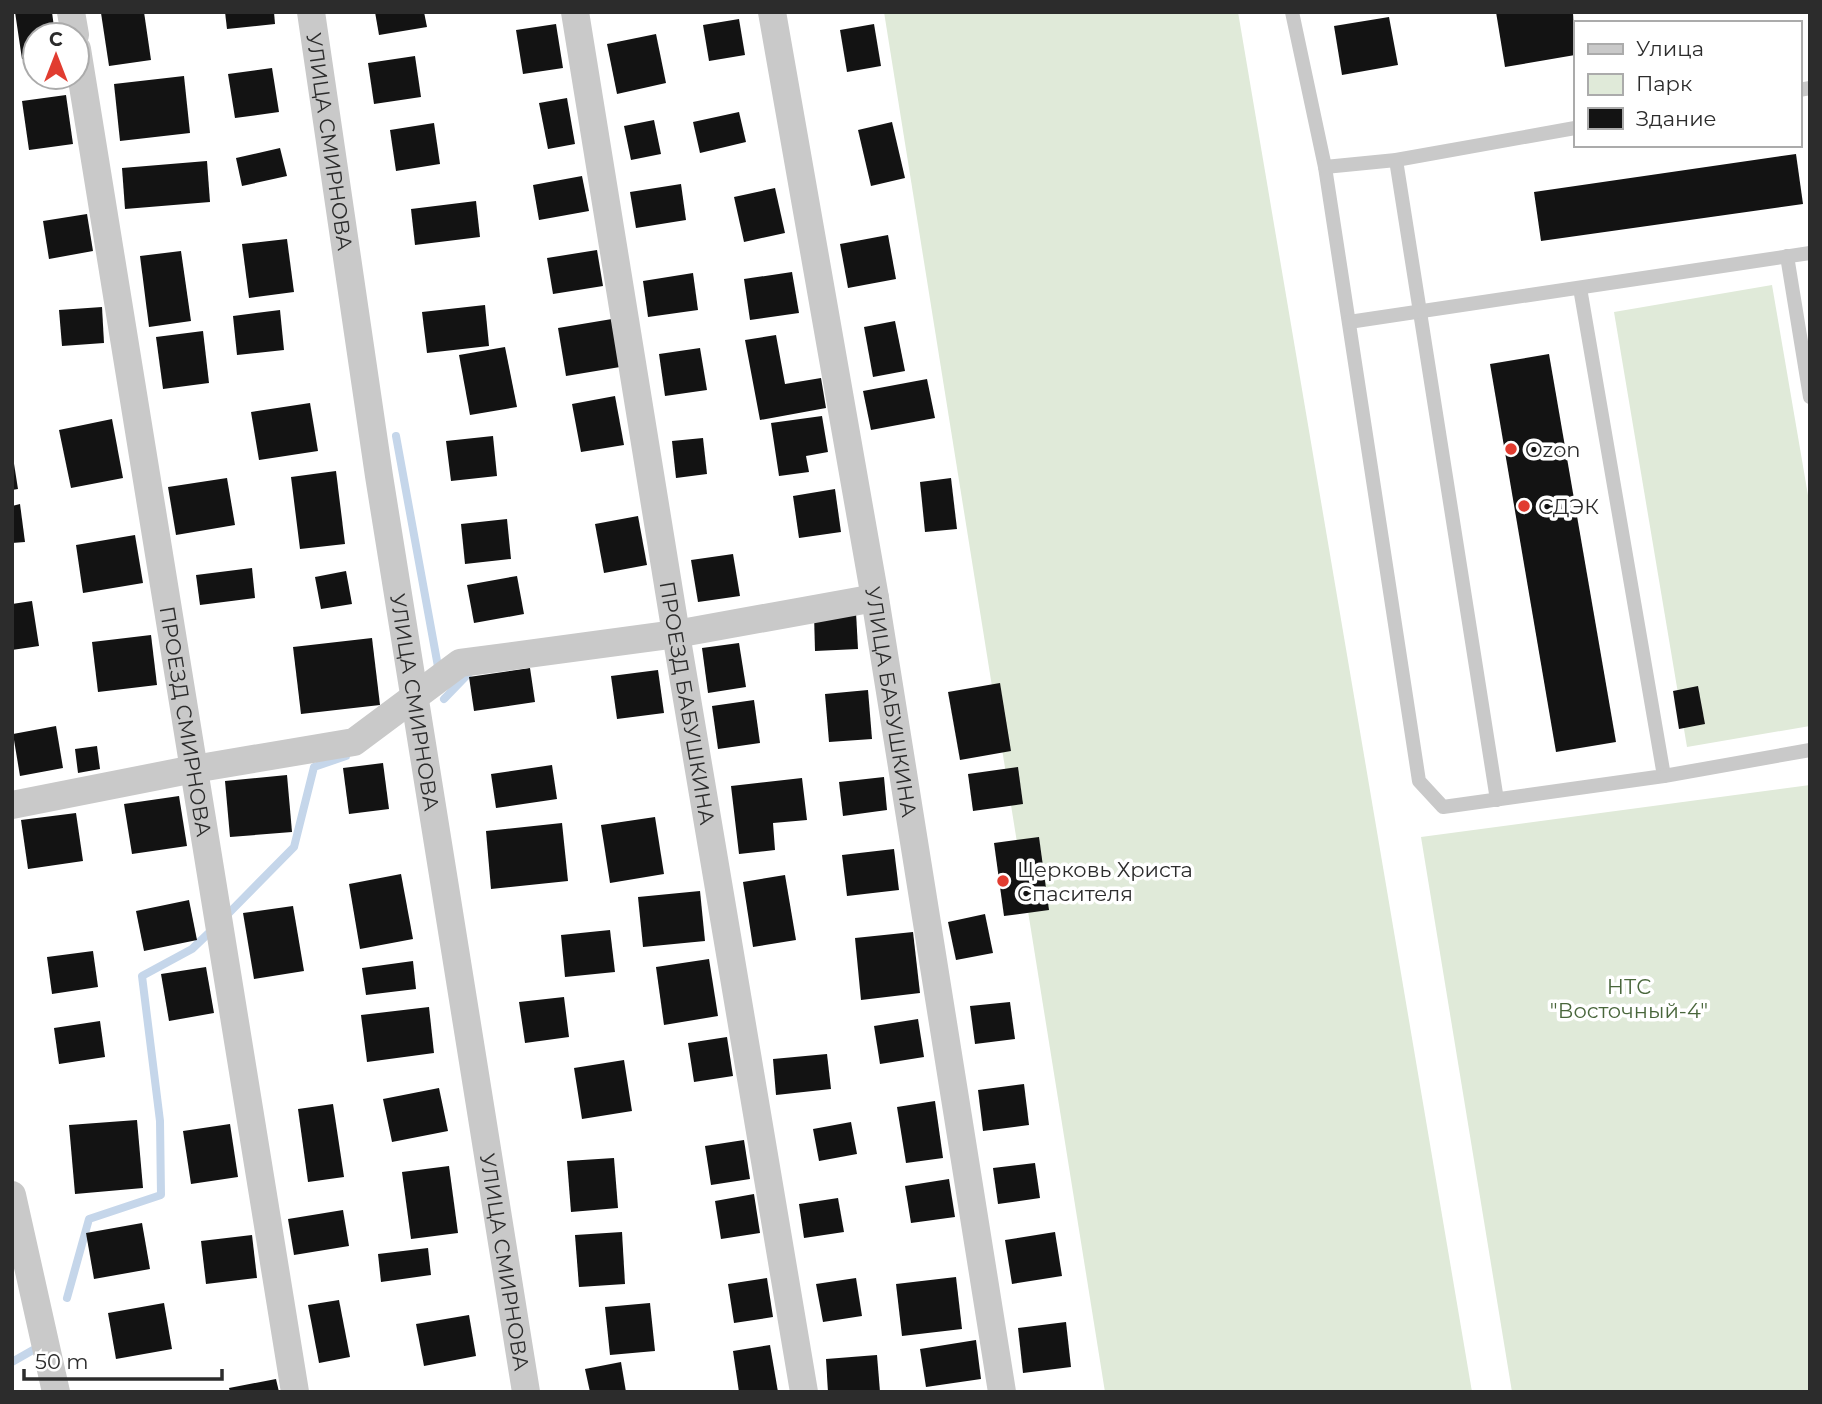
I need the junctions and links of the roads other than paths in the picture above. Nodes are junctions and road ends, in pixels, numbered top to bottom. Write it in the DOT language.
graph roads {
  1 [pos="311,12"];
  2 [pos="575,12"];
  3 [pos="772,12"];
  4 [pos="1292,12"];
  5 [pos="84,91"];
  6 [pos="1574,128"];
  7 [pos="1396,160"];
  8 [pos="1325,167"];
  9 [pos="1810,253"];
  10 [pos="1787,256"];
  11 [pos="1580,288"];
  12 [pos="1419,313"];
  13 [pos="1349,322"];
  14 [pos="1810,397"];
  15 [pos="875,598"];
  16 [pos="676,634"];
  17 [pos="414,697"];
  18 [pos="1810,750"];
  19 [pos="194,769"];
  20 [pos="1664,776"];
  21 [pos="1497,800"];
  22 [pos="12,805"];
  23 [pos="12,1195"];
  24 [pos="56,1392"];
  25 [pos="296,1392"];
  26 [pos="526,1392"];
  27 [pos="804,1392"];
  28 [pos="1002,1392"];
  1 -- 17 [label="street, УЛИЦА СМИРНОВА"];
  2 -- 16 [label="street, ПРОЕЗД БАБУШКИНА"];
  3 -- 15 [label="street, УЛИЦА БАБУШКИНА"];
  4 -- 8 [label="lane"];
  5 -- 19 [label="street, ПРОЕЗД СМИРНОВА"];
  6 -- 7 [label="lane"];
  7 -- 8 [label="lane"];
  7 -- 12 [label="lane"];
  8 -- 13 [label="lane"];
  9 -- 10 [label="lane"];
  10 -- 11 [label="lane"];
  10 -- 14 [label="lane"];
  11 -- 12 [label="lane"];
  11 -- 20 [label="lane"];
  12 -- 13 [label="lane"];
  12 -- 21 [label="lane"];
  13 -- 21 [label="lane"];
  15 -- 16 [label="street"];
  15 -- 28 [label="street, УЛИЦА БАБУШКИНА"];
  16 -- 17 [label="street"];
  16 -- 27 [label="street, ПРОЕЗД БАБУШКИНА"];
  17 -- 19 [label="street"];
  17 -- 26 [label="street, УЛИЦА СМИРНОВА"];
  18 -- 20 [label="lane"];
  19 -- 22 [label="street"];
  19 -- 25 [label="street, ПРОЕЗД СМИРНОВА"];
  20 -- 21 [label="lane"];
  23 -- 24 [label="street"];
}
